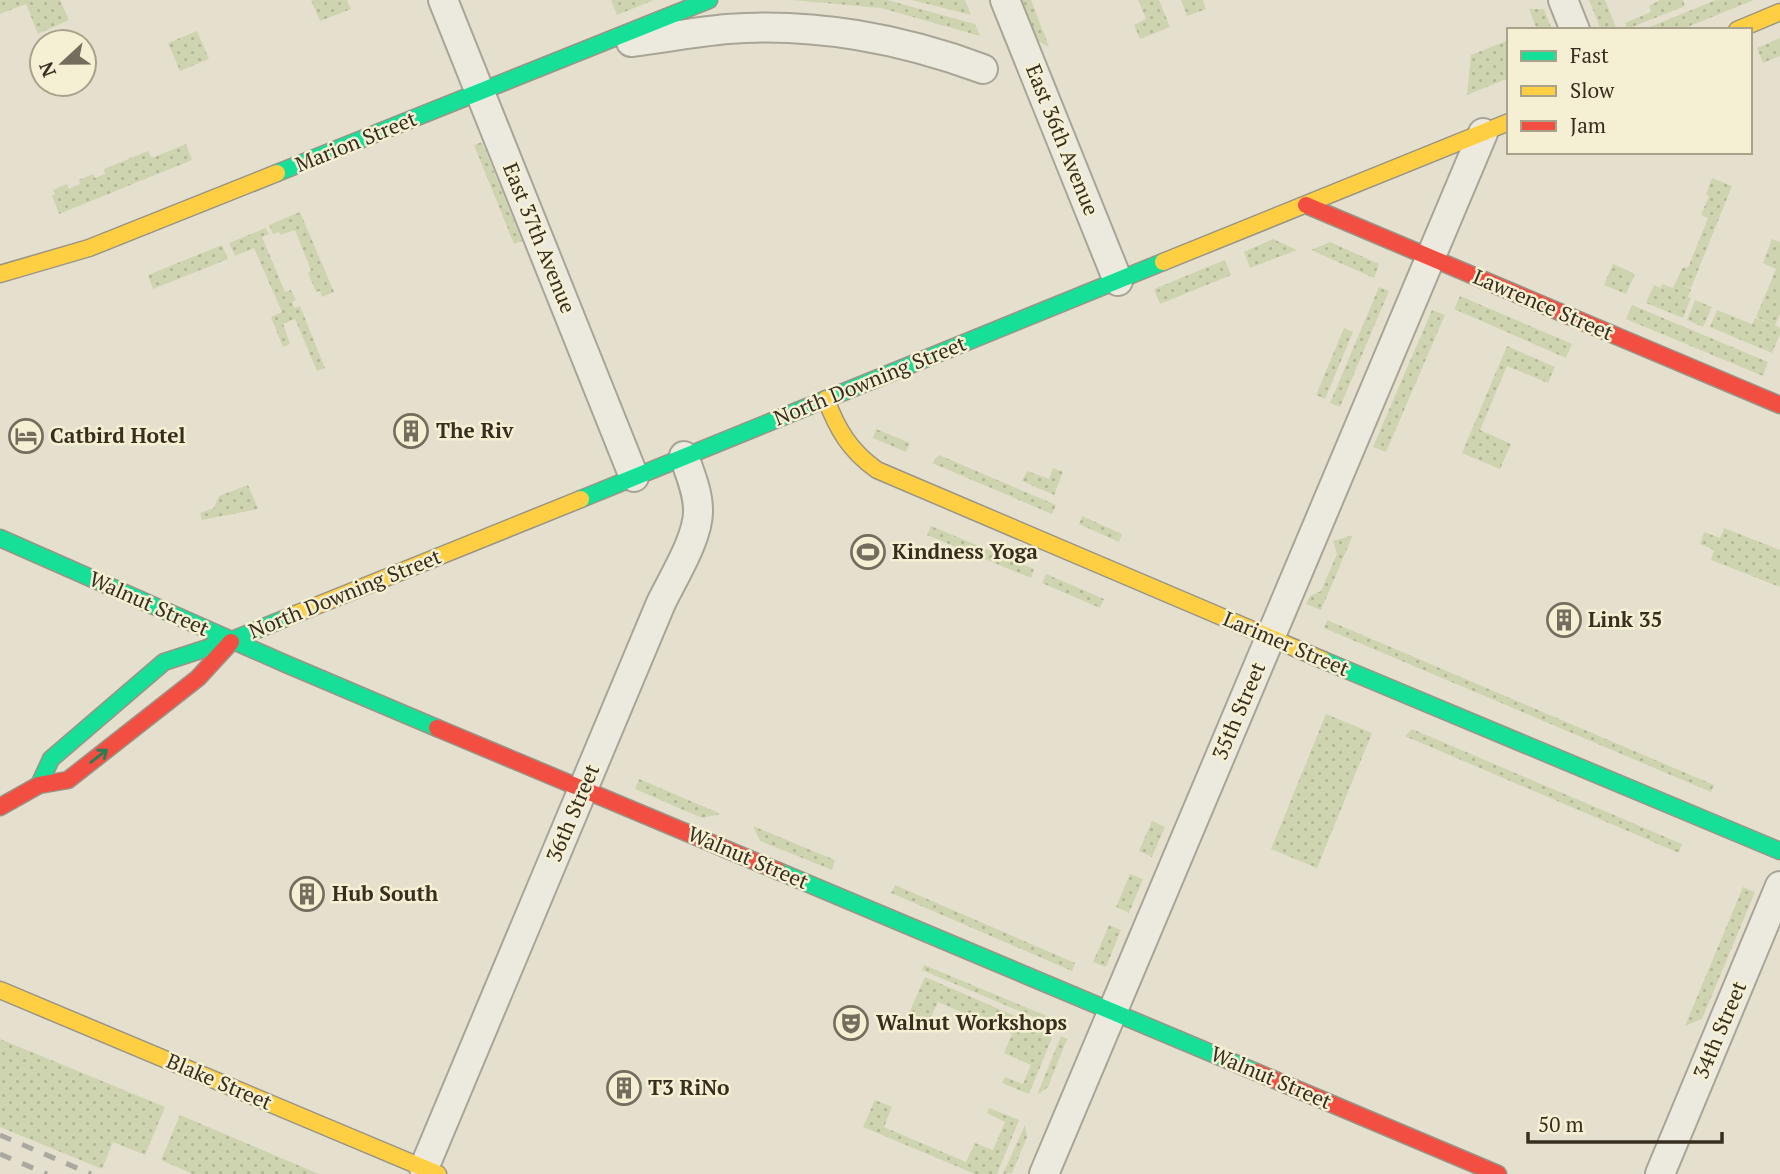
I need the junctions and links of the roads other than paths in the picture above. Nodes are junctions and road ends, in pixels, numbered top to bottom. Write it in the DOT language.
graph roads {
  1 [pos="443,0"];
  2 [pos="709,0"];
  3 [pos="1005,0"];
  4 [pos="1563,0"];
  5 [pos="1780,12"];
  6 [pos="1574,28"];
  7 [pos="1742,28"];
  8 [pos="590,48"];
  9 [pos="983,69"];
  10 [pos="480,93"];
  11 [pos="1507,123"];
  12 [pos="1483,133"];
  13 [pos="1306,205"];
  14 [pos="1430,257"];
  15 [pos="0,274"];
  16 [pos="1118,281"];
  17 [pos="826,399"];
  18 [pos="1780,405"];
  19 [pos="684,456"];
  20 [pos="634,477"];
  21 [pos="0,538"];
  22 [pos="1270,638"];
  23 [pos="232,640"];
  24 [pos="39,785"];
  25 [pos="583,789"];
  26 [pos="0,807"];
  27 [pos="1780,851"];
  28 [pos="1780,886"];
  29 [pos="0,990"];
  30 [pos="1112,1012"];
  31 [pos="431,1171"];
  32 [pos="1044,1174"];
  33 [pos="1498,1174"];
  34 [pos="1660,1174"];
  1 -- 10 [label="street, East 37th Avenue"];
  2 -- 8 [label="street, Marion Street"];
  3 -- 16 [label="street, East 36th Avenue"];
  4 -- 6 [label="street"];
  5 -- 7 [label="street"];
  8 -- 9 [label="street"];
  8 -- 10 [label="street, Marion Street"];
  10 -- 15 [label="street, Marion Street"];
  10 -- 20 [label="street, East 37th Avenue"];
  11 -- 12 [label="street, North Downing Street"];
  12 -- 13 [label="street, North Downing Street"];
  12 -- 14 [label="street, 35th Street"];
  13 -- 14 [label="street, Lawrence Street"];
  13 -- 16 [label="street, North Downing Street"];
  14 -- 18 [label="street, Lawrence Street"];
  14 -- 22 [label="street, 35th Street"];
  16 -- 17 [label="street, North Downing Street"];
  17 -- 19 [label="street, North Downing Street"];
  17 -- 22 [label="street, Larimer Street"];
  19 -- 20 [label="street, North Downing Street"];
  19 -- 25 [label="street, 36th Street"];
  20 -- 23 [label="street, North Downing Street"];
  21 -- 23 [label="street, Walnut Street"];
  22 -- 27 [label="street, Larimer Street"];
  22 -- 30 [label="street, 35th Street"];
  24 -- 23 [label="street, North Downing Street, one-way"];
  23 -- 24 [label="street, North Downing Street"];
  23 -- 25 [label="street, Walnut Street"];
  24 -- 26 [label="street, North Downing Street"];
  25 -- 30 [label="street, Walnut Street"];
  25 -- 31 [label="street, 36th Street"];
  28 -- 34 [label="street, 34th Street"];
  29 -- 31 [label="street, Blake Street"];
  30 -- 32 [label="street, 35th Street"];
  30 -- 33 [label="street, Walnut Street"];
}
